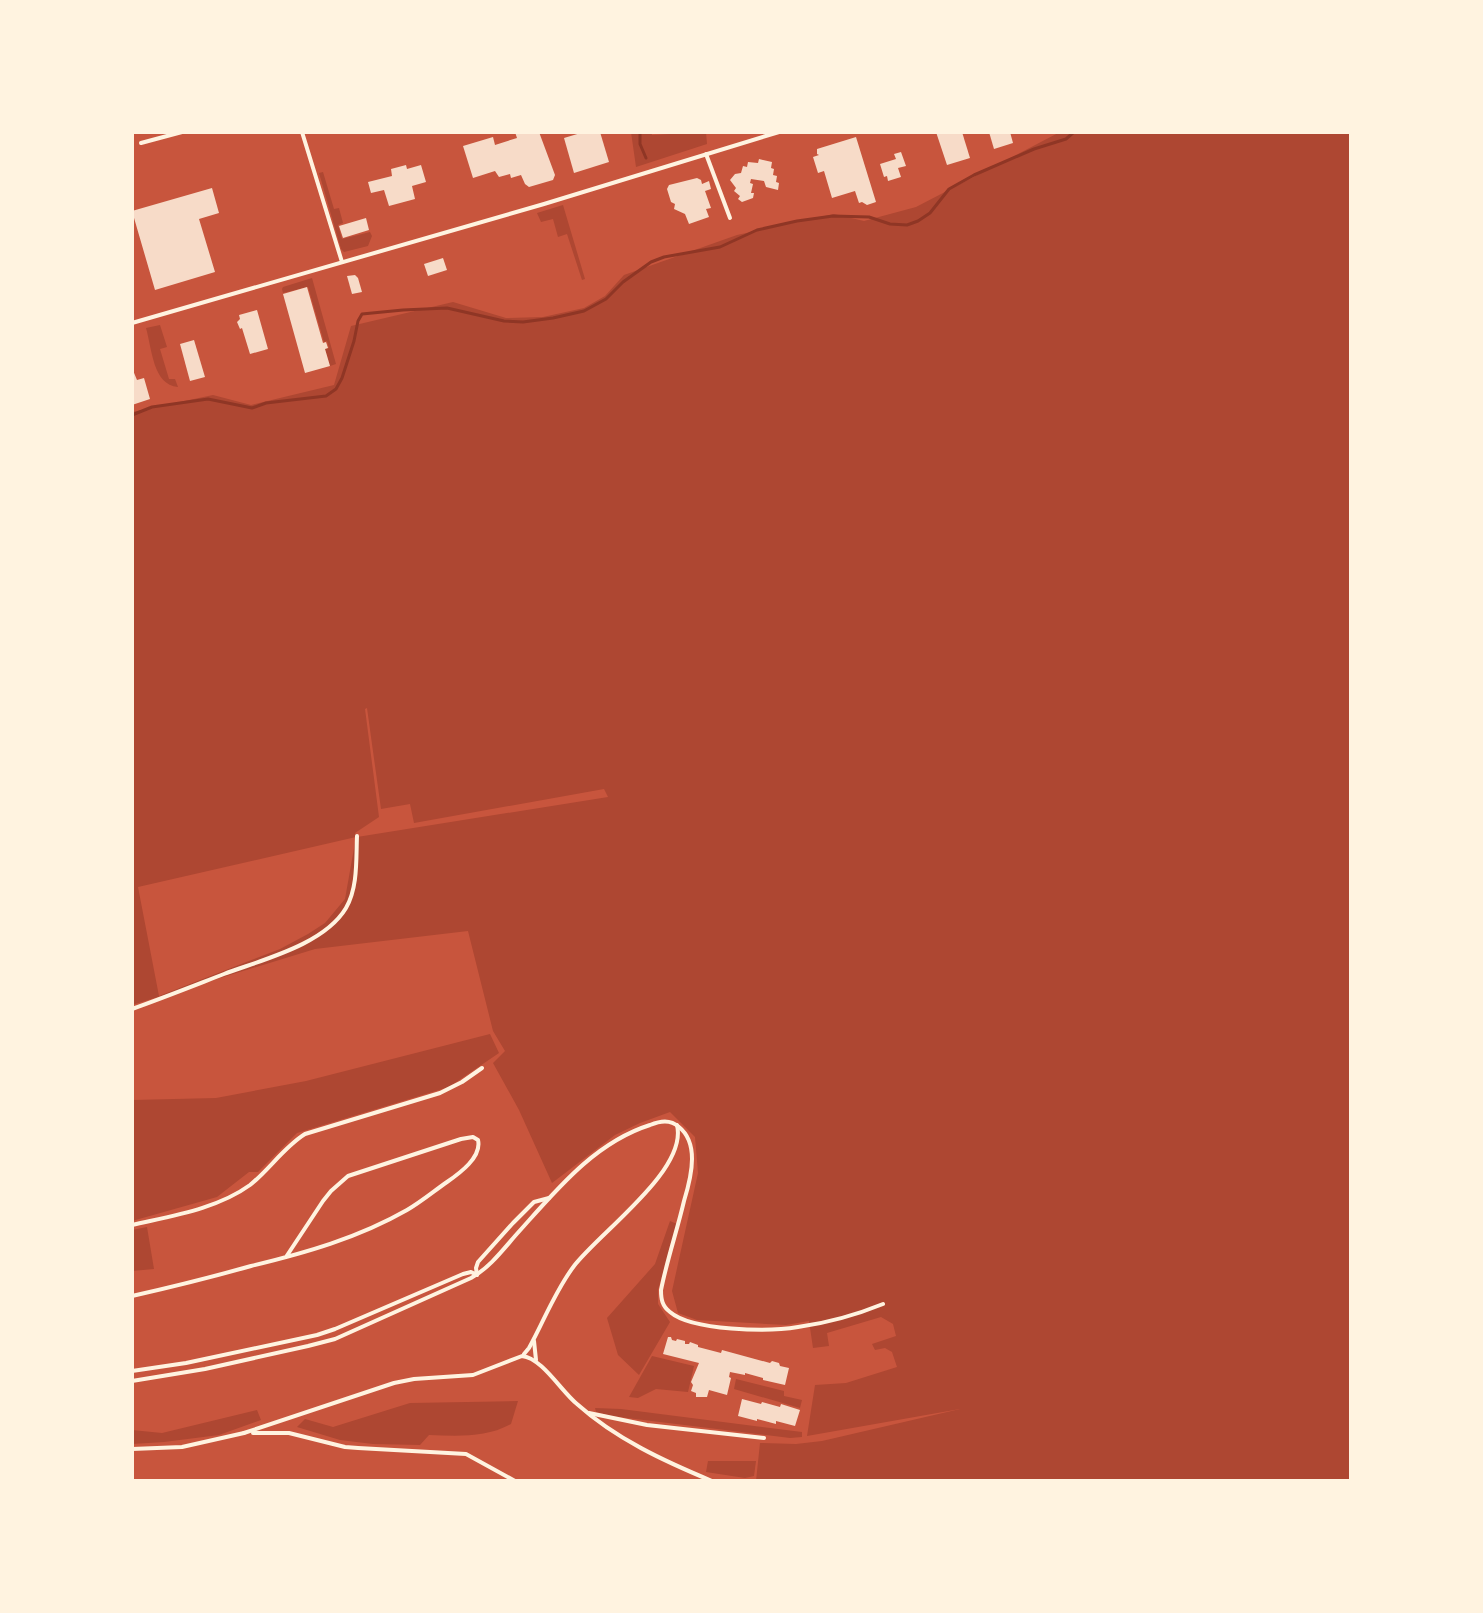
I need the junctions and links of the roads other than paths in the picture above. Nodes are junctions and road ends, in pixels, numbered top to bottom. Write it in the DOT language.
graph roads {
  1 [pos="182,132"];
  2 [pos="302,132"];
  3 [pos="779,132"];
  4 [pos="141,143"];
  5 [pos="706,154"];
  6 [pos="730,218"];
  7 [pos="342,262"];
  8 [pos="132,323"];
  9 [pos="357,836"];
  10 [pos="132,1009"];
  11 [pos="482,1068"];
  12 [pos="677,1125"];
  13 [pos="689,1140"];
  14 [pos="678,1141"];
  15 [pos="549,1198"];
  16 [pos="132,1225"];
  17 [pos="286,1257"];
  18 [pos="477,1264"];
  19 [pos="467,1272"];
  20 [pos="477,1275"];
  21 [pos="132,1296"];
  22 [pos="883,1304"];
  23 [pos="534,1339"];
  24 [pos="522,1356"];
  25 [pos="537,1361"];
  26 [pos="132,1371"];
  27 [pos="132,1381"];
  28 [pos="586,1412"];
  29 [pos="244,1433"];
  30 [pos="764,1438"];
  31 [pos="132,1449"];
  32 [pos="515,1481"];
  33 [pos="712,1481"];
  1 -- 4 [label="street"];
  2 -- 7 [label="street"];
  3 -- 5 [label="street"];
  5 -- 6 [label="street"];
  5 -- 7 [label="street"];
  7 -- 8 [label="street"];
  9 -- 10 [label="street"];
  11 -- 16 [label="street"];
  12 -- 13 [label="street"];
  12 -- 14 [label="street"];
  12 -- 15 [label="street"];
  13 -- 14 [label="street"];
  13 -- 22 [label="street"];
  14 -- 23 [label="street"];
  15 -- 18 [label="street"];
  15 -- 20 [label="street"];
  17 -- 17 [label="street"];
  17 -- 21 [label="street"];
  18 -- 19 [label="street"];
  18 -- 20 [label="street"];
  19 -- 20 [label="street"];
  19 -- 26 [label="street"];
  20 -- 27 [label="street"];
  23 -- 24 [label="street"];
  23 -- 25 [label="street"];
  24 -- 25 [label="street"];
  24 -- 29 [label="street"];
  25 -- 28 [label="street"];
  28 -- 30 [label="street"];
  28 -- 33 [label="street"];
  29 -- 31 [label="street"];
  29 -- 32 [label="street"];
}
